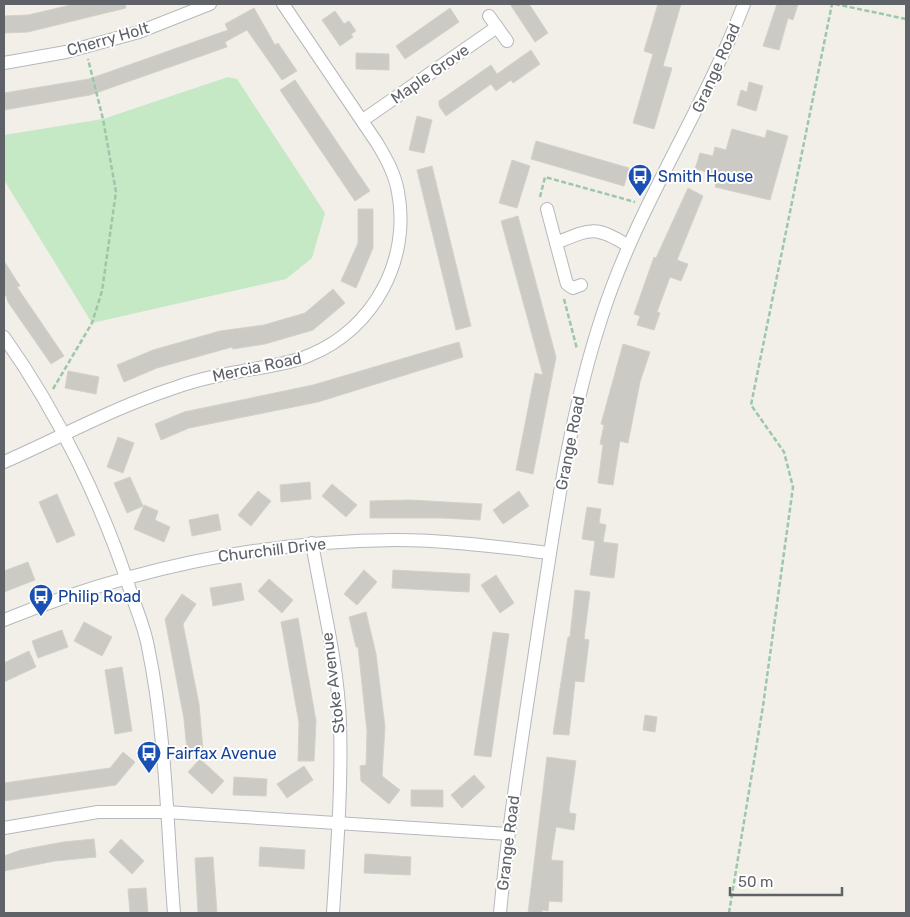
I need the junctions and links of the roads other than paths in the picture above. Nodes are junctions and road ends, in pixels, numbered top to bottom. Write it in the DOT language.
graph roads {
  1 [pos="210,4"];
  2 [pos="283,4"];
  3 [pos="744,4"];
  4 [pos="489,16"];
  5 [pos="497,28"];
  6 [pos="507,41"];
  7 [pos="4,63"];
  8 [pos="363,120"];
  9 [pos="547,209"];
  10 [pos="556,243"];
  11 [pos="627,245"];
  12 [pos="581,284"];
  13 [pos="4,337"];
  14 [pos="63,436"];
  15 [pos="4,462"];
  16 [pos="312,543"];
  17 [pos="550,553"];
  18 [pos="126,577"];
  19 [pos="4,620"];
  20 [pos="166,812"];
  21 [pos="338,824"];
  22 [pos="4,828"];
  23 [pos="508,834"];
  24 [pos="174,913"];
  25 [pos="332,913"];
  26 [pos="500,913"];
  1 -- 7 [label="street, Cherry Holt"];
  2 -- 8 [label="street, Mercia Road"];
  3 -- 11 [label="street, Grange Road"];
  4 -- 5 [label="street"];
  5 -- 6 [label="street"];
  5 -- 8 [label="street, Maple Grove"];
  8 -- 14 [label="street, Mercia Road"];
  9 -- 10 [label="street"];
  10 -- 11 [label="street"];
  10 -- 12 [label="street"];
  11 -- 17 [label="street, Grange Road"];
  13 -- 14 [label="street"];
  14 -- 15 [label="street, Mercia Road"];
  14 -- 18 [label="street"];
  16 -- 17 [label="street, Churchill Drive"];
  16 -- 18 [label="street, Churchill Drive"];
  16 -- 21 [label="street, Stoke Avenue"];
  17 -- 23 [label="street, Grange Road"];
  18 -- 19 [label="street, Churchill Drive"];
  18 -- 20 [label="street"];
  20 -- 21 [label="street"];
  20 -- 22 [label="street"];
  20 -- 24 [label="street"];
  21 -- 23 [label="street"];
  21 -- 25 [label="street, Stoke Avenue"];
  23 -- 26 [label="street, Grange Road"];
}
